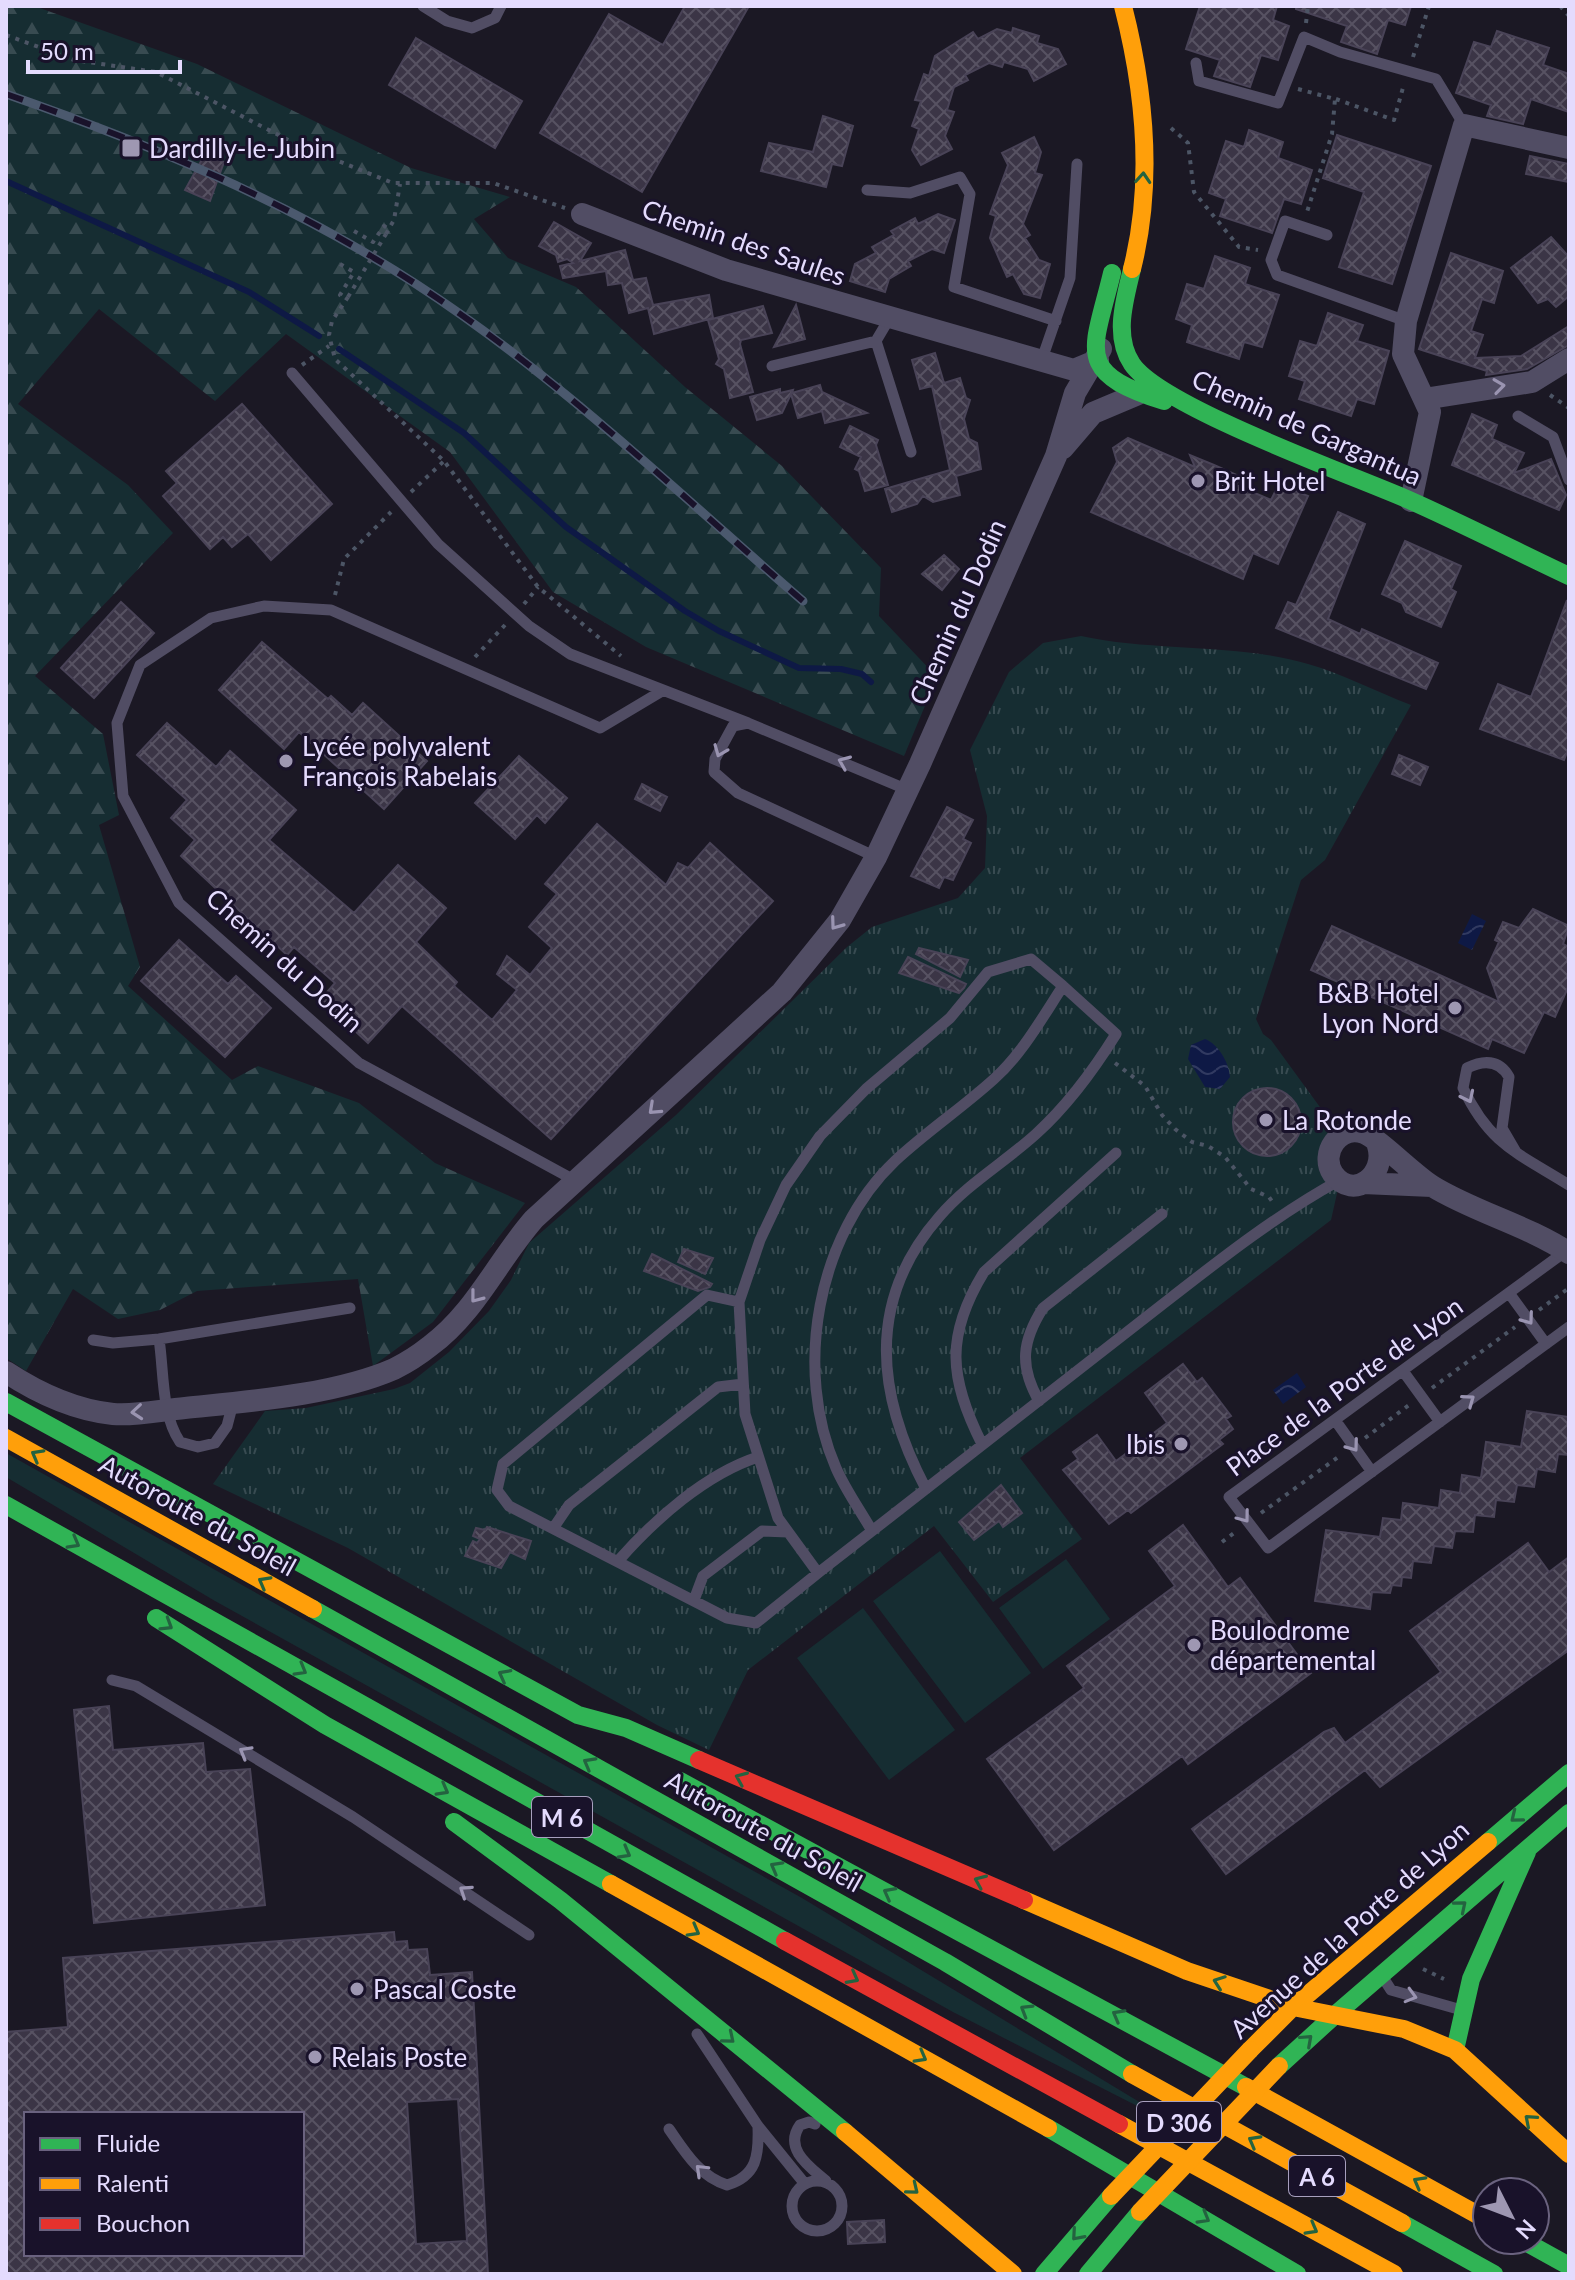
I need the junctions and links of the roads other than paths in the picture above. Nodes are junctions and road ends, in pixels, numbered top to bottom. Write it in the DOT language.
graph roads {
  1 [pos="423,6"];
  2 [pos="501,6"];
  3 [pos="1106,6"];
  4 [pos="1123,6"];
  5 [pos="1196,63"];
  6 [pos="1464,125"];
  7 [pos="1569,148"];
  8 [pos="1077,164"];
  9 [pos="867,190"];
  10 [pos="582,214"];
  11 [pos="1122,219"];
  12 [pos="1327,235"];
  13 [pos="1126,253"];
  14 [pos="889,319"];
  15 [pos="1056,321"];
  16 [pos="1406,321"];
  17 [pos="876,341"];
  18 [pos="1042,359"];
  19 [pos="1569,359"];
  20 [pos="1096,361"];
  21 [pos="1132,364"];
  22 [pos="772,366"];
  23 [pos="292,373"];
  24 [pos="1138,394"];
  25 [pos="1424,399"];
  26 [pos="1191,406"];
  27 [pos="1518,416"];
  28 [pos="911,452"];
  29 [pos="1056,456"];
  30 [pos="1569,480"];
  31 [pos="1411,501"];
  32 [pos="1569,576"];
  33 [pos="662,691"];
  34 [pos="748,723"];
  35 [pos="908,790"];
  36 [pos="876,857"];
  37 [pos="1063,986"];
  38 [pos="1378,1146"];
  39 [pos="1516,1152"];
  40 [pos="1116,1153"];
  41 [pos="1340,1180"];
  42 [pos="576,1181"];
  43 [pos="1363,1183"];
  44 [pos="1569,1185"];
  45 [pos="1432,1186"];
  46 [pos="1162,1214"];
  47 [pos="1568,1252"];
  48 [pos="1509,1293"];
  49 [pos="739,1302"];
  50 [pos="350,1308"];
  51 [pos="1569,1327"];
  52 [pos="159,1339"];
  53 [pos="93,1340"];
  54 [pos="1546,1344"];
  55 [pos="1403,1371"];
  56 [pos="6,1372"];
  57 [pos="743,1384"];
  58 [pos="1039,1401"];
  59 [pos="6,1402"];
  60 [pos="233,1403"];
  61 [pos="168,1410"];
  62 [pos="1335,1420"];
  63 [pos="1440,1422"];
  64 [pos="6,1438"];
  65 [pos="982,1444"];
  66 [pos="758,1457"];
  67 [pos="1372,1472"];
  68 [pos="926,1489"];
  69 [pos="6,1505"];
  70 [pos="6,1523"];
  71 [pos="554,1527"];
  72 [pos="872,1531"];
  73 [pos="788,1532"];
  74 [pos="55,1554"];
  75 [pos="619,1560"];
  76 [pos="818,1573"];
  77 [pos="694,1600"];
  78 [pos="144,1610"];
  79 [pos="112,1680"];
  80 [pos="578,1715"];
  81 [pos="325,1725"];
  82 [pos="624,1747"];
  83 [pos="662,1771"];
  84 [pos="1569,1773"];
  85 [pos="1569,1813"];
  86 [pos="1528,1849"];
  87 [pos="1444,1876"];
  88 [pos="529,1935"];
  89 [pos="1396,1937"];
  90 [pos="1382,1967"];
  91 [pos="647,1971"];
  92 [pos="1293,2007"];
  93 [pos="1458,2009"];
  94 [pos="1336,2014"];
  95 [pos="1455,2050"];
  96 [pos="1141,2079"];
  97 [pos="1121,2124"];
  98 [pos="758,2126"];
  99 [pos="669,2129"];
  100 [pos="852,2140"];
  101 [pos="1569,2154"];
  102 [pos="805,2184"];
  103 [pos="830,2184"];
  104 [pos="1471,2211"];
  105 [pos="1551,2256"];
  106 [pos="1569,2266"];
  107 [pos="1013,2274"];
  108 [pos="1044,2274"];
  109 [pos="1088,2274"];
  110 [pos="1297,2274"];
  111 [pos="1394,2274"];
  112 [pos="1494,2274"];
  1 -- 2 [label="lane"];
  3 -- 11 [label="main road"];
  13 -- 4 [label="main road, one-way"];
  5 -- 6 [label="lane"];
  6 -- 7 [label="street"];
  6 -- 16 [label="street"];
  8 -- 15 [label="lane"];
  9 -- 15 [label="lane"];
  10 -- 14 [label="street, Chemin des Saules"];
  12 -- 16 [label="lane"];
  13 -- 20 [label="street, Chemin du Dodin"];
  13 -- 21 [label="main road"];
  14 -- 17 [label="lane"];
  14 -- 18 [label="street, Chemin des Saules"];
  15 -- 18 [label="lane"];
  16 -- 25 [label="street"];
  17 -- 22 [label="lane"];
  17 -- 28 [label="lane"];
  18 -- 20 [label="street, Chemin des Saules"];
  25 -- 19 [label="street, one-way"];
  20 -- 21 [label="street, Chemin des Saules"];
  20 -- 24 [label="main road"];
  20 -- 29 [label="street, Chemin du Dodin"];
  21 -- 26 [label="main road, Chemin de Gargantua"];
  23 -- 33 [label="lane"];
  24 -- 26 [label="main road"];
  24 -- 29 [label="street, Chemin du Dodin"];
  25 -- 31 [label="street"];
  26 -- 31 [label="main road, Chemin de Gargantua"];
  27 -- 30 [label="lane"];
  29 -- 35 [label="street, Chemin du Dodin"];
  31 -- 32 [label="main road, Chemin de Gargantua"];
  33 -- 34 [label="lane"];
  33 -- 42 [label="lane, Chemin du Dodin"];
  35 -- 34 [label="lane, one-way"];
  34 -- 36 [label="lane, one-way"];
  35 -- 36 [label="street, Chemin du Dodin"];
  36 -- 42 [label="street, Chemin du Dodin, one-way"];
  37 -- 49 [label="lane"];
  37 -- 68 [label="lane"];
  37 -- 72 [label="lane"];
  38 -- 41 [label="street"];
  38 -- 43 [label="street"];
  38 -- 45 [label="street"];
  39 -- 39 [label="lane, one-way"];
  39 -- 44 [label="lane"];
  40 -- 65 [label="lane"];
  41 -- 43 [label="street"];
  41 -- 58 [label="lane"];
  42 -- 60 [label="street, Chemin du Dodin, one-way"];
  43 -- 45 [label="street"];
  45 -- 47 [label="street"];
  46 -- 58 [label="lane"];
  47 -- 48 [label="lane, Place de la Porte de Lyon"];
  48 -- 54 [label="lane, one-way"];
  48 -- 55 [label="lane, Place de la Porte de Lyon"];
  49 -- 57 [label="lane"];
  49 -- 71 [label="lane"];
  50 -- 52 [label="lane"];
  51 -- 54 [label="lane, Place de la Porte de Lyon"];
  52 -- 53 [label="lane"];
  52 -- 61 [label="lane"];
  63 -- 54 [label="lane, Place de la Porte de Lyon, one-way"];
  55 -- 62 [label="lane, Place de la Porte de Lyon"];
  55 -- 63 [label="lane"];
  61 -- 56 [label="street, Chemin du Dodin, one-way"];
  57 -- 66 [label="lane"];
  57 -- 71 [label="lane"];
  58 -- 65 [label="lane"];
  80 -- 59 [label="main road, one-way"];
  60 -- 61 [label="street, Chemin du Dodin"];
  60 -- 61 [label="lane"];
  62 -- 67 [label="lane, one-way"];
  62 -- 67 [label="lane, Place de la Porte de Lyon, one-way"];
  63 -- 67 [label="lane, Place de la Porte de Lyon"];
  96 -- 64 [label="main road, Autoroute du Soleil / M 6, one-way"];
  65 -- 68 [label="lane"];
  66 -- 73 [label="lane"];
  66 -- 75 [label="lane"];
  68 -- 72 [label="lane"];
  69 -- 97 [label="main road, M 6, one-way"];
  70 -- 74 [label="main road"];
  71 -- 75 [label="lane"];
  72 -- 76 [label="lane"];
  73 -- 76 [label="lane"];
  73 -- 77 [label="lane"];
  75 -- 77 [label="lane"];
  76 -- 77 [label="lane"];
  78 -- 81 [label="main road, one-way"];
  88 -- 79 [label="lane, one-way"];
  80 -- 82 [label="main road"];
  92 -- 80 [label="main road, one-way"];
  81 -- 91 [label="main road"];
  81 -- 110 [label="main road, one-way"];
  104 -- 83 [label="main road, one-way"];
  84 -- 87 [label="main road, Avenue de la Porte de Lyon, one-way"];
  85 -- 86 [label="main road, Avenue de la Porte de Lyon"];
  90 -- 86 [label="main road, Avenue de la Porte de Lyon, one-way"];
  86 -- 93 [label="main road"];
  87 -- 89 [label="lane"];
  87 -- 92 [label="main road, Avenue de la Porte de Lyon"];
  90 -- 93 [label="lane, one-way"];
  90 -- 94 [label="main road, Avenue de la Porte de Lyon"];
  91 -- 98 [label="lane"];
  91 -- 100 [label="main road, one-way"];
  92 -- 94 [label="main road"];
  92 -- 108 [label="main road, Avenue de la Porte de Lyon / D 306, one-way, bridge"];
  93 -- 95 [label="main road"];
  94 -- 95 [label="main road"];
  109 -- 94 [label="main road, Avenue de la Porte de Lyon / D 306, one-way, bridge"];
  101 -- 95 [label="main road, one-way"];
  112 -- 96 [label="main road, Autoroute du Soleil / A 6, one-way"];
  97 -- 111 [label="main road, A 6, one-way"];
  98 -- 99 [label="lane, one-way"];
  98 -- 102 [label="lane"];
  100 -- 103 [label="lane"];
  100 -- 107 [label="main road, one-way"];
  102 -- 103 [label="lane"];
  102 -- 103 [label="lane"];
  105 -- 106 [label="main road"];
}
